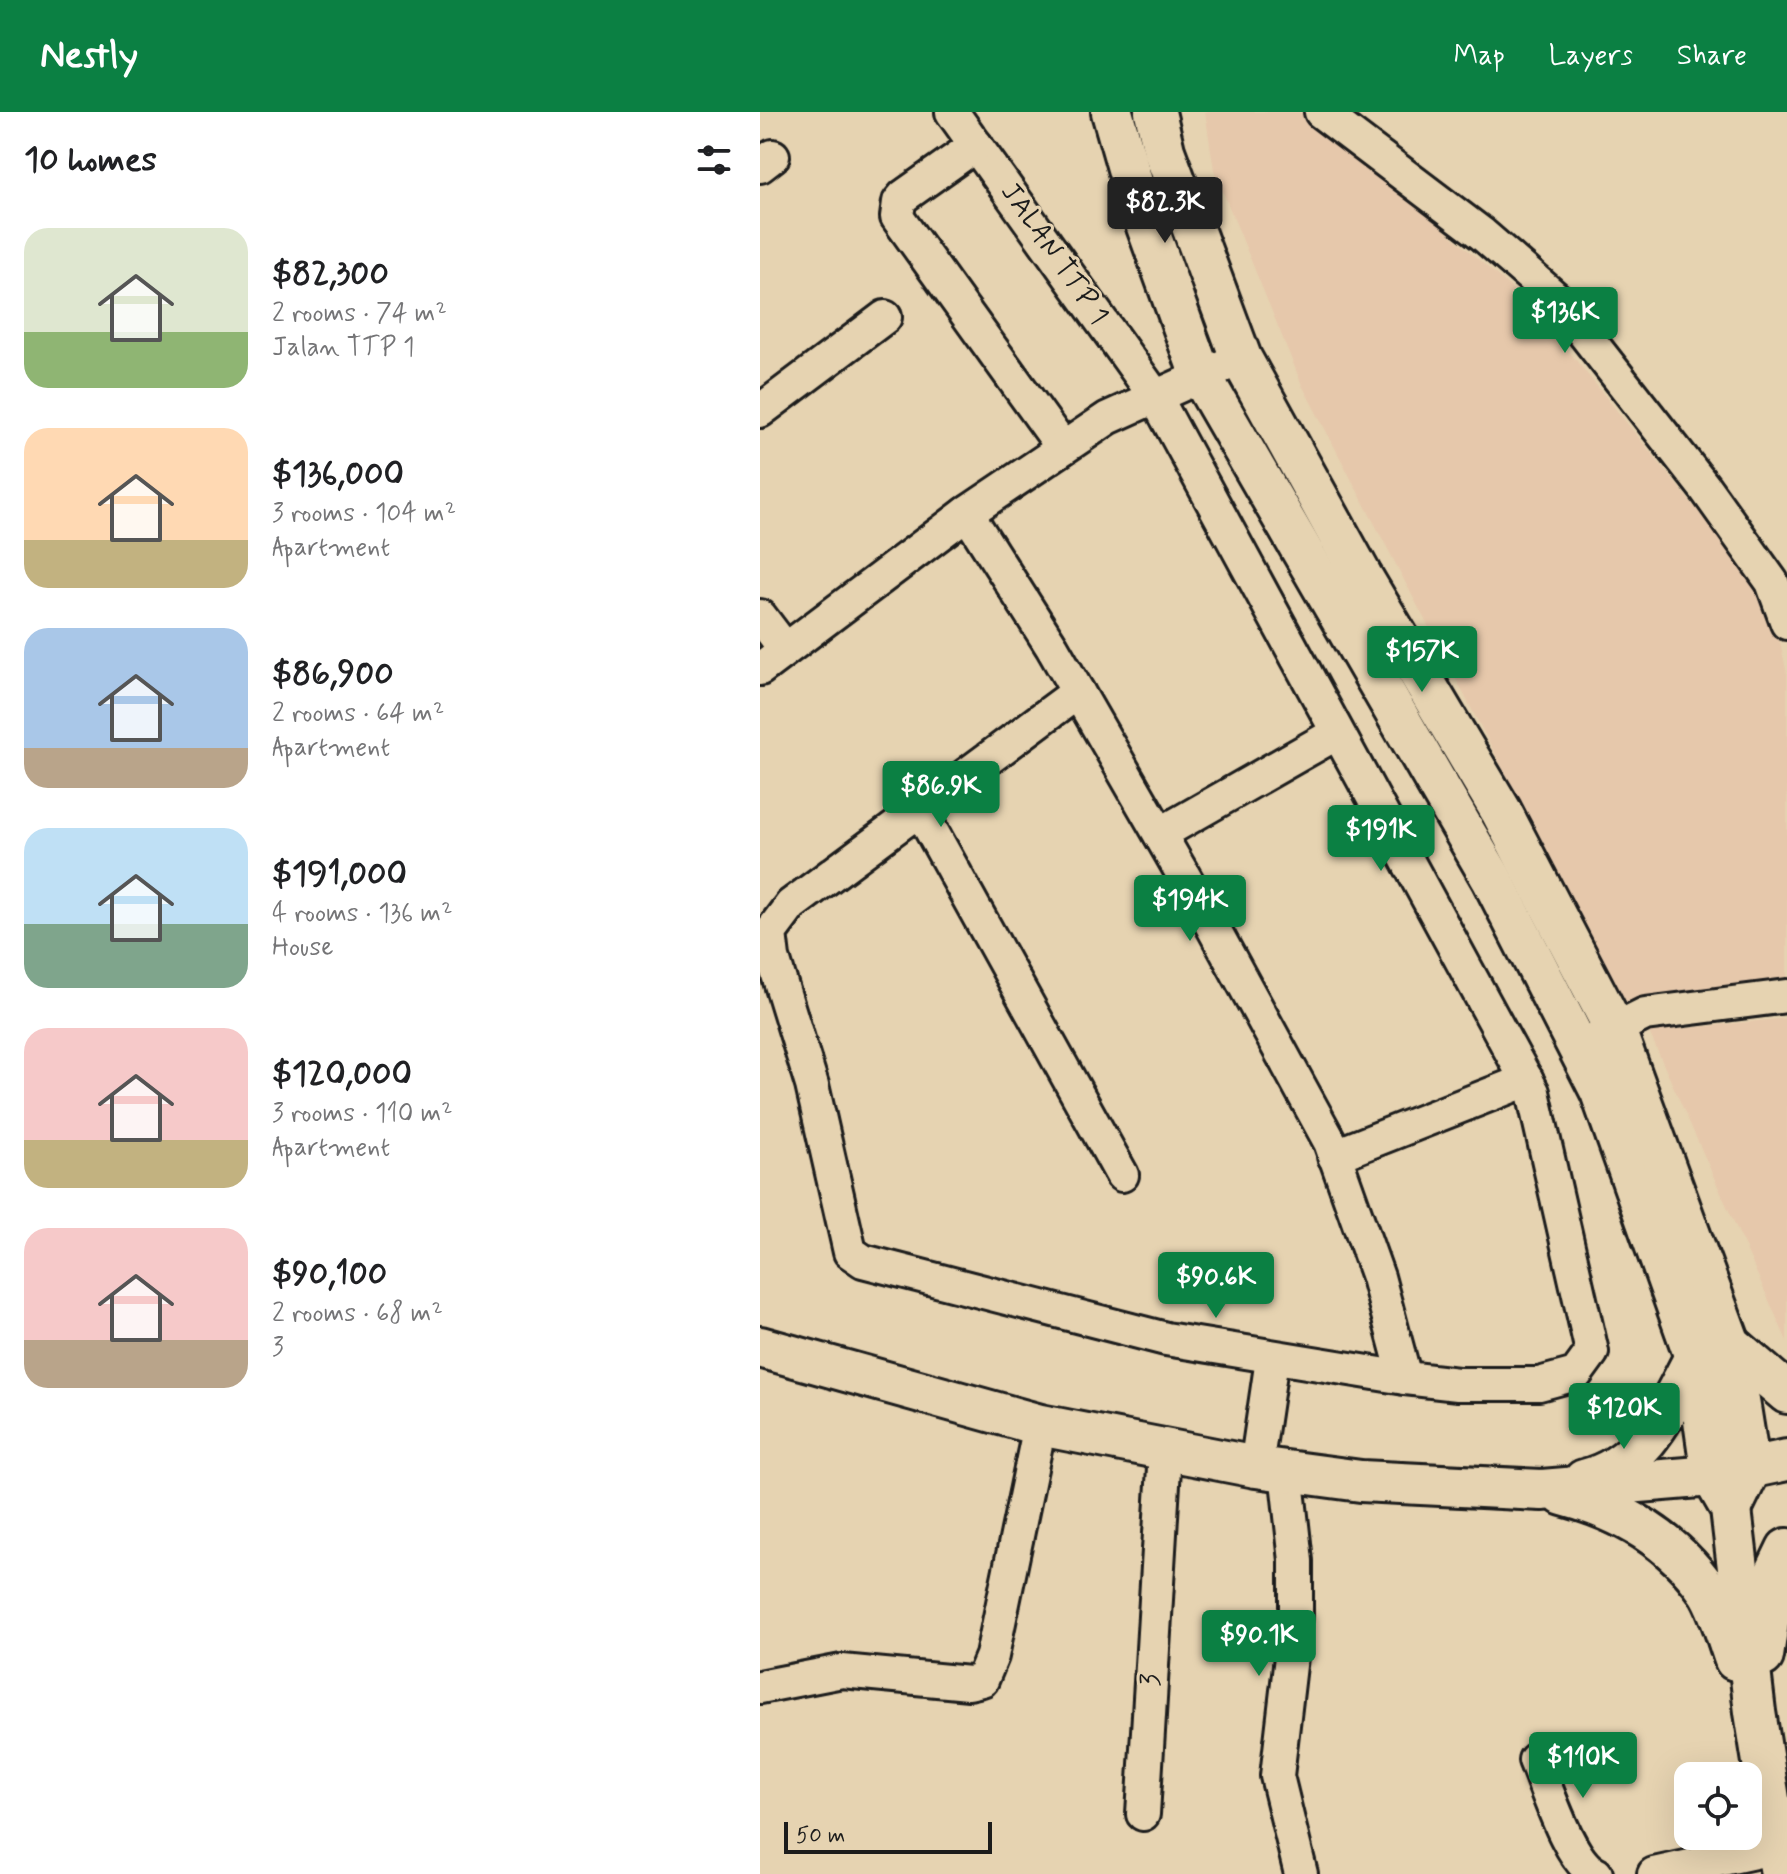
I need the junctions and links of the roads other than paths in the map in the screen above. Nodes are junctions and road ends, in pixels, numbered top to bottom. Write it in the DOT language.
graph roads {
  1 [pos="952,112"];
  2 [pos="1112,112"];
  3 [pos="1126,112"];
  4 [pos="1155,112"];
  5 [pos="1321,112"];
  6 [pos="976,145"];
  7 [pos="1135,193"];
  8 [pos="885,317"];
  9 [pos="1241,358"];
  10 [pos="1201,376"];
  11 [pos="1155,396"];
  12 [pos="760,411"];
  13 [pos="1063,448"];
  14 [pos="967,513"];
  15 [pos="760,616"];
  16 [pos="1787,623"];
  17 [pos="785,649"];
  18 [pos="760,669"];
  19 [pos="1078,692"];
  20 [pos="1337,733"];
  21 [pos="920,810"];
  22 [pos="1160,834"];
  23 [pos="765,931"];
  24 [pos="1787,996"];
  25 [pos="1597,1038"];
  26 [pos="1527,1080"];
  27 [pos="1334,1156"];
  28 [pos="1122,1175"];
  29 [pos="760,1347"];
  30 [pos="1712,1351"];
  31 [pos="1272,1359"];
  32 [pos="1405,1378"];
  33 [pos="1787,1393"];
  34 [pos="1040,1425"];
  35 [pos="1165,1451"];
  36 [pos="1271,1469"];
  37 [pos="1745,1479"];
  38 [pos="1542,1490"];
  39 [pos="1787,1549"];
  40 [pos="760,1687"];
  41 [pos="1755,1712"];
  42 [pos="1535,1760"];
  43 [pos="1143,1814"];
  44 [pos="1779,1860"];
  45 [pos="1301,1874"];
  46 [pos="1596,1874"];
  47 [pos="1654,1874"];
  1 -- 6 [label="street, JALAN TTP 1"];
  2 -- 7 [label="main road"];
  3 -- 7 [label="main road"];
  4 -- 9 [label="main road"];
  5 -- 16 [label="street"];
  6 -- 11 [label="street, JALAN TTP 1"];
  6 -- 13 [label="street"];
  7 -- 10 [label="main road"];
  8 -- 12 [label="street"];
  9 -- 10 [label="street"];
  9 -- 25 [label="main road"];
  10 -- 11 [label="street"];
  10 -- 25 [label="main road"];
  11 -- 13 [label="street"];
  11 -- 20 [label="street, JALAN TTP 1"];
  13 -- 14 [label="street"];
  14 -- 17 [label="street"];
  14 -- 19 [label="street"];
  15 -- 17 [label="street"];
  17 -- 18 [label="street"];
  19 -- 21 [label="street"];
  19 -- 22 [label="street"];
  20 -- 22 [label="street"];
  20 -- 26 [label="street, JALAN TTP 1"];
  21 -- 23 [label="street"];
  21 -- 28 [label="street"];
  22 -- 27 [label="street"];
  23 -- 31 [label="street, JALAN TTP 1"];
  24 -- 25 [label="street"];
  25 -- 30 [label="main road"];
  26 -- 27 [label="street"];
  26 -- 32 [label="street, JALAN TTP 1"];
  27 -- 32 [label="street"];
  29 -- 34 [label="main road"];
  30 -- 33 [label="main road"];
  30 -- 37 [label="main road"];
  30 -- 38 [label="main road"];
  31 -- 32 [label="street, JALAN TTP 1"];
  31 -- 36 [label="street"];
  34 -- 35 [label="main road"];
  34 -- 40 [label="street"];
  35 -- 36 [label="main road"];
  35 -- 43 [label="street, 3"];
  36 -- 38 [label="main road"];
  36 -- 45 [label="street"];
  37 -- 38 [label="main road"];
  37 -- 41 [label="main road"];
  38 -- 41 [label="main road"];
  39 -- 41 [label="main road"];
  41 -- 44 [label="main road"];
  42 -- 46 [label="street"];
  44 -- 47 [label="street"];
}
